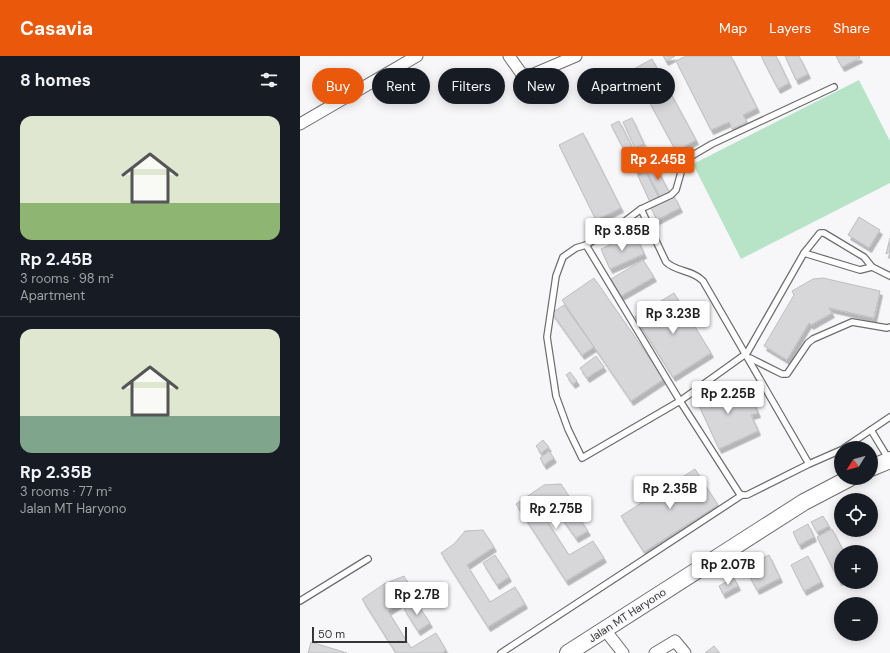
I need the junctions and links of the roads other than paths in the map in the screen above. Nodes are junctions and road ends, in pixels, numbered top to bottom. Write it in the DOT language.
graph roads {
  1 [pos="417,56"];
  2 [pos="509,56"];
  3 [pos="576,56"];
  4 [pos="834,87"];
  5 [pos="300,124"];
  6 [pos="641,209"];
  7 [pos="586,245"];
  8 [pos="804,253"];
  9 [pos="872,267"];
  10 [pos="890,276"];
  11 [pos="890,326"];
  12 [pos="748,355"];
  13 [pos="680,401"];
  14 [pos="890,416"];
  15 [pos="871,430"];
  16 [pos="854,441"];
  17 [pos="834,453"];
  18 [pos="890,460"];
  19 [pos="809,464"];
  20 [pos="878,465"];
  21 [pos="837,485"];
  22 [pos="742,496"];
  23 [pos="368,559"];
  24 [pos="300,600"];
  25 [pos="605,630"];
  26 [pos="501,653"];
  27 [pos="568,653"];
  28 [pos="623,653"];
  29 [pos="654,653"];
  30 [pos="686,653"];
  1 -- 5 [label="street"];
  2 -- 3 [label="street"];
  4 -- 6 [label="lane"];
  6 -- 7 [label="lane"];
  6 -- 12 [label="lane"];
  7 -- 13 [label="lane"];
  7 -- 13 [label="lane"];
  8 -- 9 [label="lane"];
  8 -- 9 [label="lane"];
  8 -- 12 [label="lane"];
  9 -- 10 [label="lane"];
  11 -- 12 [label="lane"];
  12 -- 13 [label="lane"];
  12 -- 19 [label="lane"];
  13 -- 22 [label="lane"];
  14 -- 15 [label="lane"];
  15 -- 16 [label="lane"];
  15 -- 18 [label="lane"];
  17 -- 19 [label="lane"];
  18 -- 20 [label="main road"];
  19 -- 22 [label="lane"];
  21 -- 25 [label="main road, Jalan MT Haryono"];
  22 -- 26 [label="lane"];
  23 -- 24 [label="lane"];
  25 -- 27 [label="main road, Jalan MT Haryono"];
  25 -- 28 [label="street"];
  29 -- 30 [label="street"];
}
